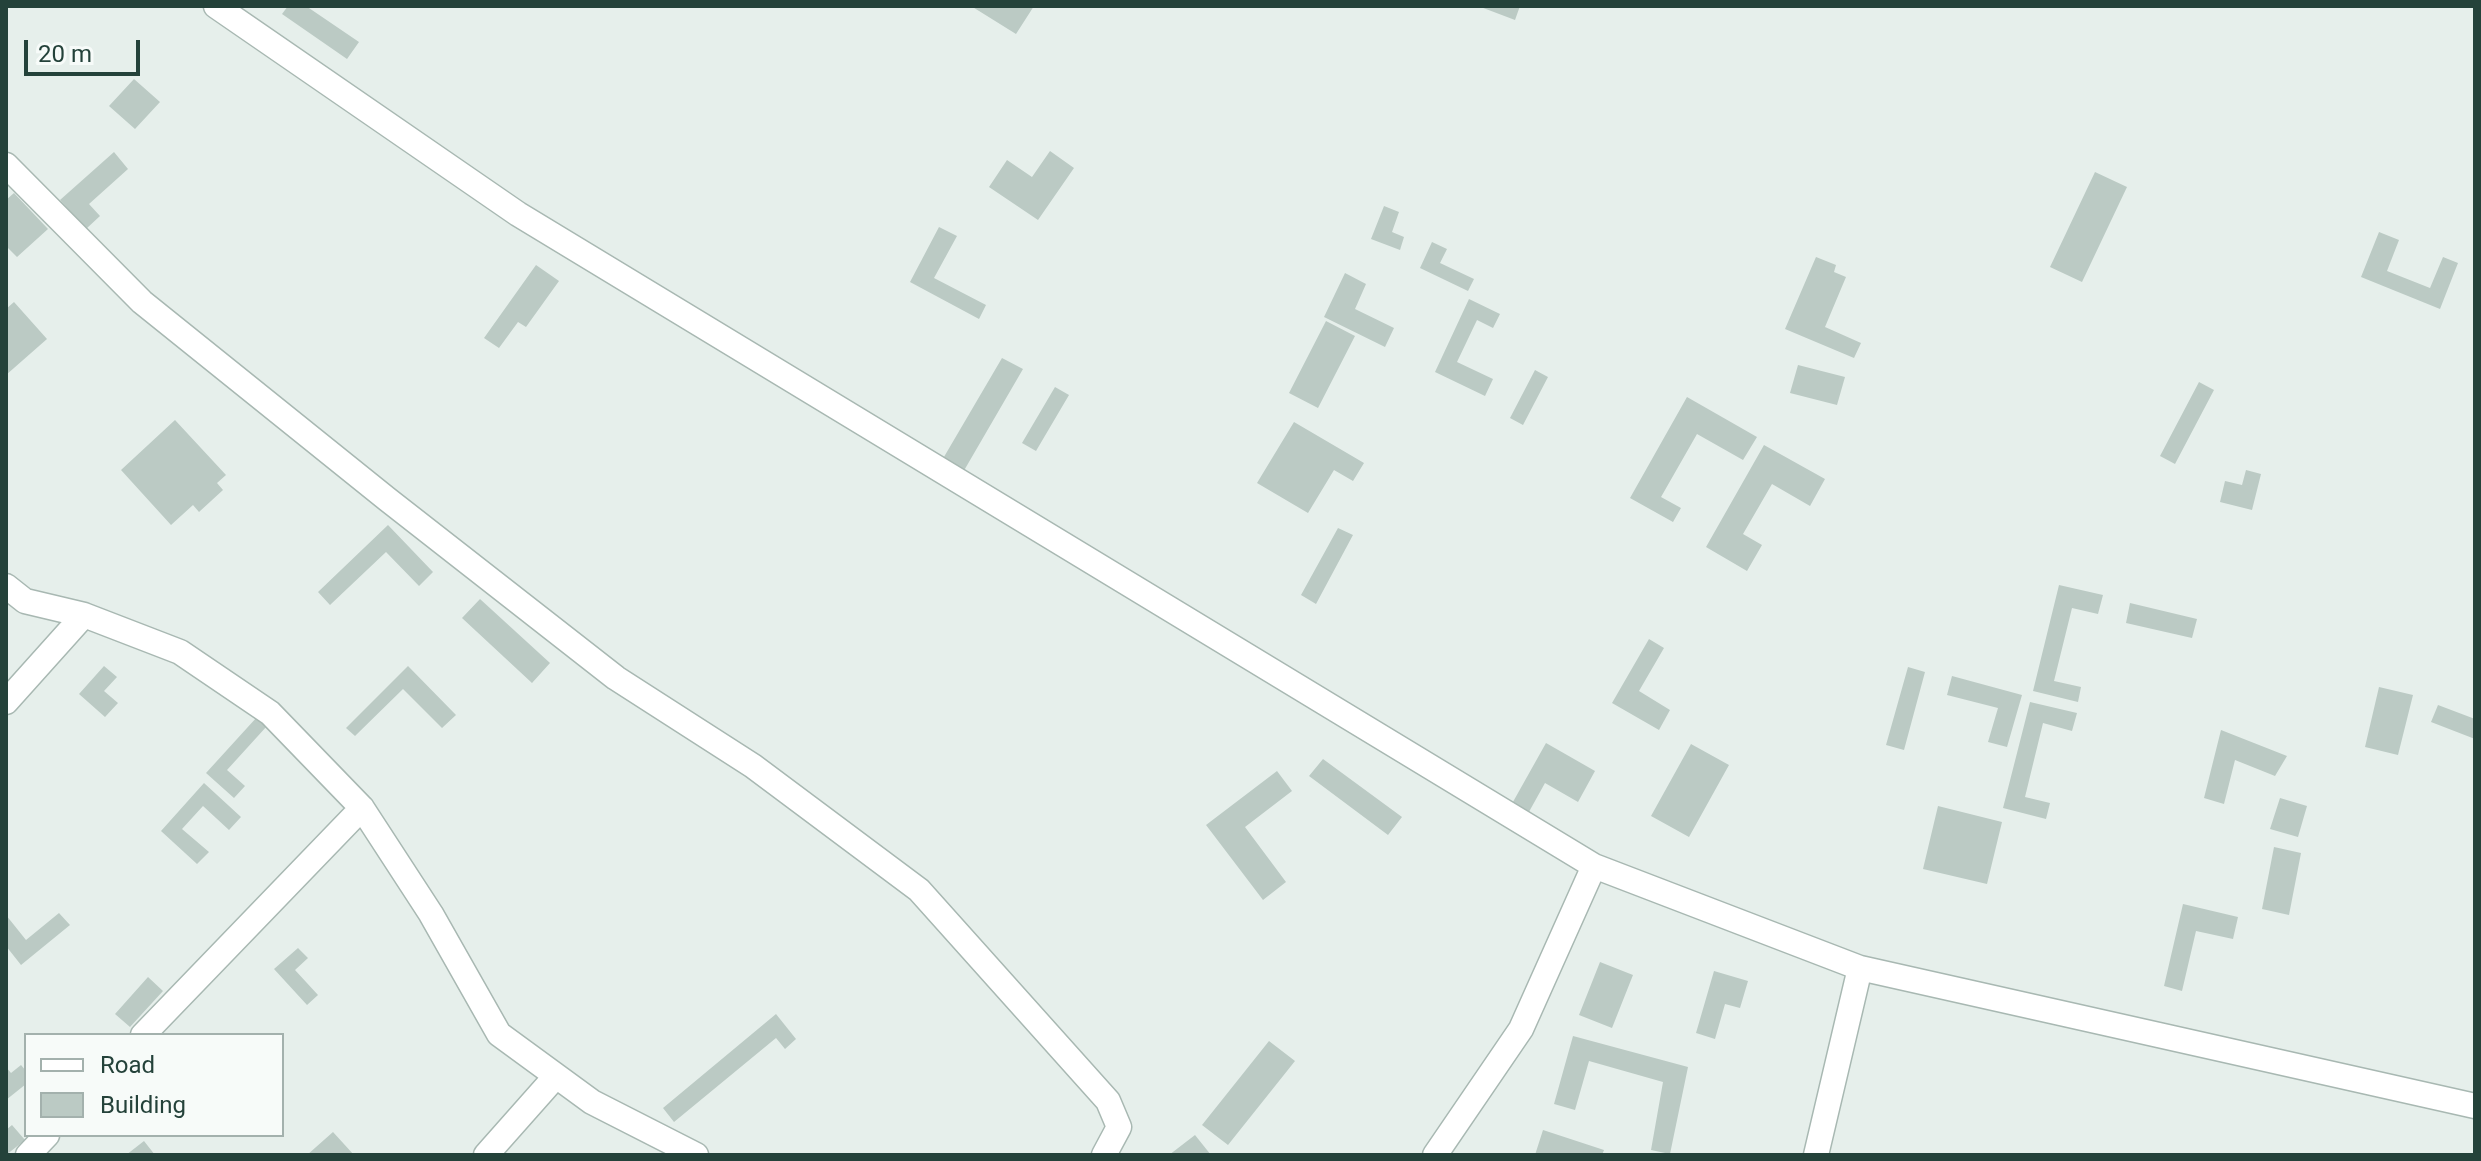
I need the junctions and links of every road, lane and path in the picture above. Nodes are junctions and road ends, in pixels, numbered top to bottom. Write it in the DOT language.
graph roads {
  1 [pos="216,6"];
  2 [pos="6,165"];
  3 [pos="6,586"];
  4 [pos="84,615"];
  5 [pos="6,702"];
  6 [pos="362,808"];
  7 [pos="1594,866"];
  8 [pos="1860,968"];
  9 [pos="145,1033"];
  10 [pos="556,1076"];
  11 [pos="2475,1106"];
  12 [pos="45,1137"];
  13 [pos="28,1155"];
  14 [pos="486,1155"];
  15 [pos="696,1155"];
  16 [pos="1104,1155"];
  17 [pos="1435,1155"];
  18 [pos="1816,1155"];
  1 -- 7 [label="street"];
  2 -- 16 [label="street"];
  3 -- 4 [label="street"];
  4 -- 5 [label="street"];
  4 -- 6 [label="street"];
  6 -- 9 [label="street"];
  6 -- 10 [label="street"];
  7 -- 8 [label="street"];
  7 -- 17 [label="street"];
  8 -- 11 [label="street"];
  8 -- 18 [label="street"];
  10 -- 14 [label="street"];
  10 -- 15 [label="street"];
  12 -- 13 [label="street"];
}
